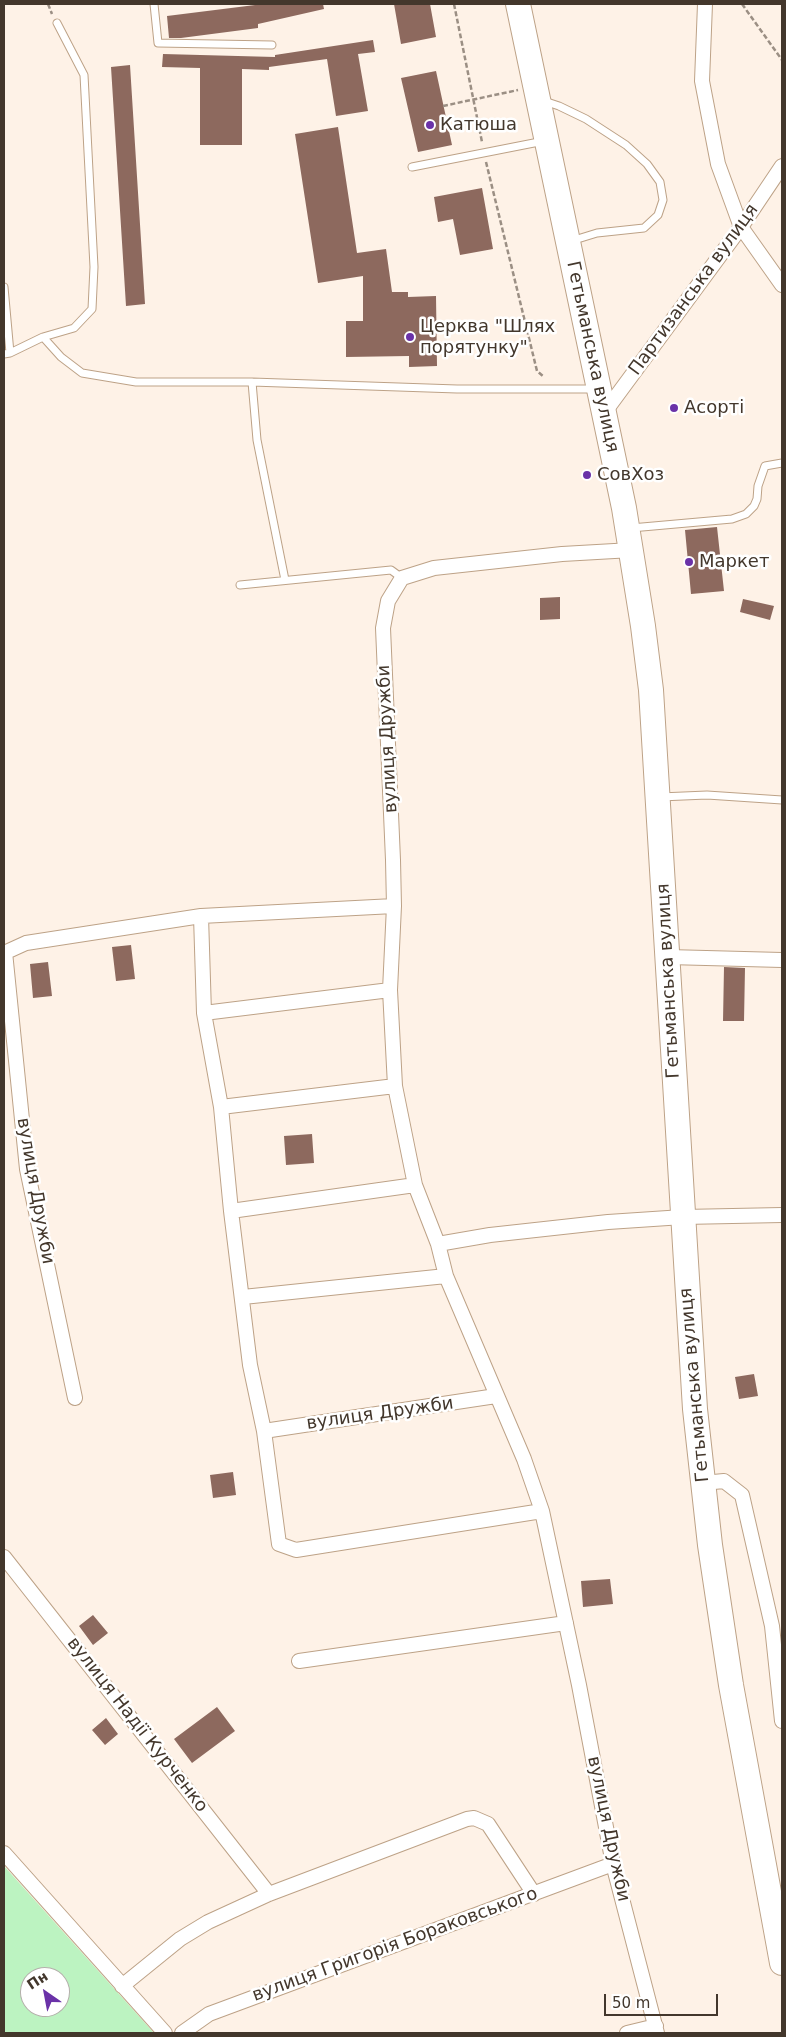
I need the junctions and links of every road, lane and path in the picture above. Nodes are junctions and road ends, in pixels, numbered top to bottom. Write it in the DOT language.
graph roads {
  1 [pos="154,4"];
  2 [pos="454,4"];
  3 [pos="518,4"];
  4 [pos="704,4"];
  5 [pos="742,4"];
  6 [pos="57,23"];
  7 [pos="272,44"];
  8 [pos="782,60"];
  9 [pos="537,93"];
  10 [pos="474,99"];
  11 [pos="443,106"];
  12 [pos="547,140"];
  13 [pos="484,154"];
  14 [pos="782,166"];
  15 [pos="412,167"];
  16 [pos="741,227"];
  17 [pos="568,242"];
  18 [pos="782,285"];
  19 [pos="4,288"];
  20 [pos="43,338"];
  21 [pos="7,353"];
  22 [pos="252,382"];
  23 [pos="599,389"];
  24 [pos="559,390"];
  25 [pos="604,413"];
  26 [pos="782,463"];
  27 [pos="630,539"];
  28 [pos="402,578"];
  29 [pos="285,580"];
  30 [pos="240,585"];
  31 [pos="657,797"];
  32 [pos="782,800"];
  33 [pos="394,906"];
  34 [pos="201,916"];
  35 [pos="4,953"];
  36 [pos="668,957"];
  37 [pos="782,960"];
  38 [pos="390,990"];
  39 [pos="204,1013"];
  40 [pos="395,1086"];
  41 [pos="222,1107"];
  42 [pos="415,1185"];
  43 [pos="231,1211"];
  44 [pos="782,1215"];
  45 [pos="683,1217"];
  46 [pos="438,1244"];
  47 [pos="446,1276"];
  48 [pos="243,1297"];
  49 [pos="496,1396"];
  50 [pos="75,1398"];
  51 [pos="264,1431"];
  52 [pos="703,1483"];
  53 [pos="542,1511"];
  54 [pos="4,1557"];
  55 [pos="566,1623"];
  56 [pos="777,1624"];
  57 [pos="299,1661"];
  58 [pos="782,1721"];
  59 [pos="4,1853"];
  60 [pos="613,1864"];
  61 [pos="270,1894"];
  62 [pos="534,1894"];
  63 [pos="782,1964"];
  64 [pos="122,1986"];
  65 [pos="656,2030"];
  66 [pos="165,2033"];
  67 [pos="182,2033"];
  68 [pos="627,2033"];
  1 -- 7 [label="lane"];
  2 -- 10 [label="path"];
  3 -- 9 [label="highway, Гетьманська вулиця"];
  4 -- 16 [label="street"];
  5 -- 8 [label="path"];
  6 -- 20 [label="lane"];
  9 -- 10 [label="path"];
  9 -- 12 [label="highway, Гетьманська вулиця"];
  9 -- 17 [label="lane"];
  10 -- 11 [label="path"];
  10 -- 13 [label="path"];
  12 -- 13 [label="lane"];
  12 -- 17 [label="highway, Гетьманська вулиця"];
  13 -- 15 [label="lane"];
  13 -- 24 [label="path"];
  14 -- 16 [label="street, Партизанська вулиця"];
  16 -- 18 [label="street"];
  16 -- 25 [label="street, Партизанська вулиця"];
  17 -- 23 [label="highway, Гетьманська вулиця"];
  19 -- 21 [label="lane"];
  20 -- 21 [label="lane"];
  20 -- 22 [label="lane"];
  22 -- 24 [label="lane"];
  22 -- 29 [label="lane"];
  23 -- 24 [label="lane"];
  23 -- 25 [label="highway, Гетьманська вулиця"];
  25 -- 27 [label="highway, Гетьманська вулиця"];
  26 -- 27 [label="lane"];
  27 -- 28 [label="street"];
  27 -- 31 [label="highway, Гетьманська вулиця"];
  28 -- 29 [label="lane"];
  28 -- 33 [label="street, вулиця Дружби"];
  29 -- 30 [label="lane"];
  31 -- 32 [label="lane"];
  31 -- 36 [label="highway, Гетьманська вулиця"];
  33 -- 34 [label="street"];
  33 -- 38 [label="street, вулиця Дружби"];
  34 -- 35 [label="street"];
  34 -- 39 [label="street"];
  35 -- 50 [label="street, вулиця Дружби"];
  36 -- 37 [label="street"];
  36 -- 45 [label="highway, Гетьманська вулиця"];
  38 -- 39 [label="street"];
  38 -- 40 [label="street, вулиця Дружби"];
  39 -- 41 [label="street"];
  40 -- 41 [label="street"];
  40 -- 42 [label="street, вулиця Дружби"];
  41 -- 43 [label="street"];
  42 -- 43 [label="street"];
  42 -- 46 [label="street, вулиця Дружби"];
  43 -- 48 [label="street"];
  44 -- 45 [label="street"];
  45 -- 46 [label="street"];
  45 -- 52 [label="highway, Гетьманська вулиця"];
  46 -- 47 [label="street, вулиця Дружби"];
  47 -- 48 [label="street"];
  47 -- 49 [label="street, вулиця Дружби"];
  48 -- 51 [label="street"];
  49 -- 51 [label="street, вулиця Дружби"];
  49 -- 53 [label="street, вулиця Дружби"];
  51 -- 53 [label="street"];
  52 -- 56 [label="street"];
  52 -- 63 [label="highway, Гетьманська вулиця"];
  53 -- 55 [label="street, вулиця Дружби"];
  54 -- 61 [label="street, вулиця Надії Курченко"];
  55 -- 57 [label="street"];
  55 -- 60 [label="street, вулиця Дружби"];
  56 -- 58 [label="street"];
  59 -- 64 [label="street"];
  60 -- 62 [label="street, вулиця Григорія Бораковського"];
  60 -- 65 [label="street, вулиця Дружби"];
  61 -- 62 [label="street"];
  61 -- 64 [label="street"];
  62 -- 67 [label="street, вулиця Григорія Бораковського"];
  64 -- 66 [label="street"];
  65 -- 68 [label="street"];
}
